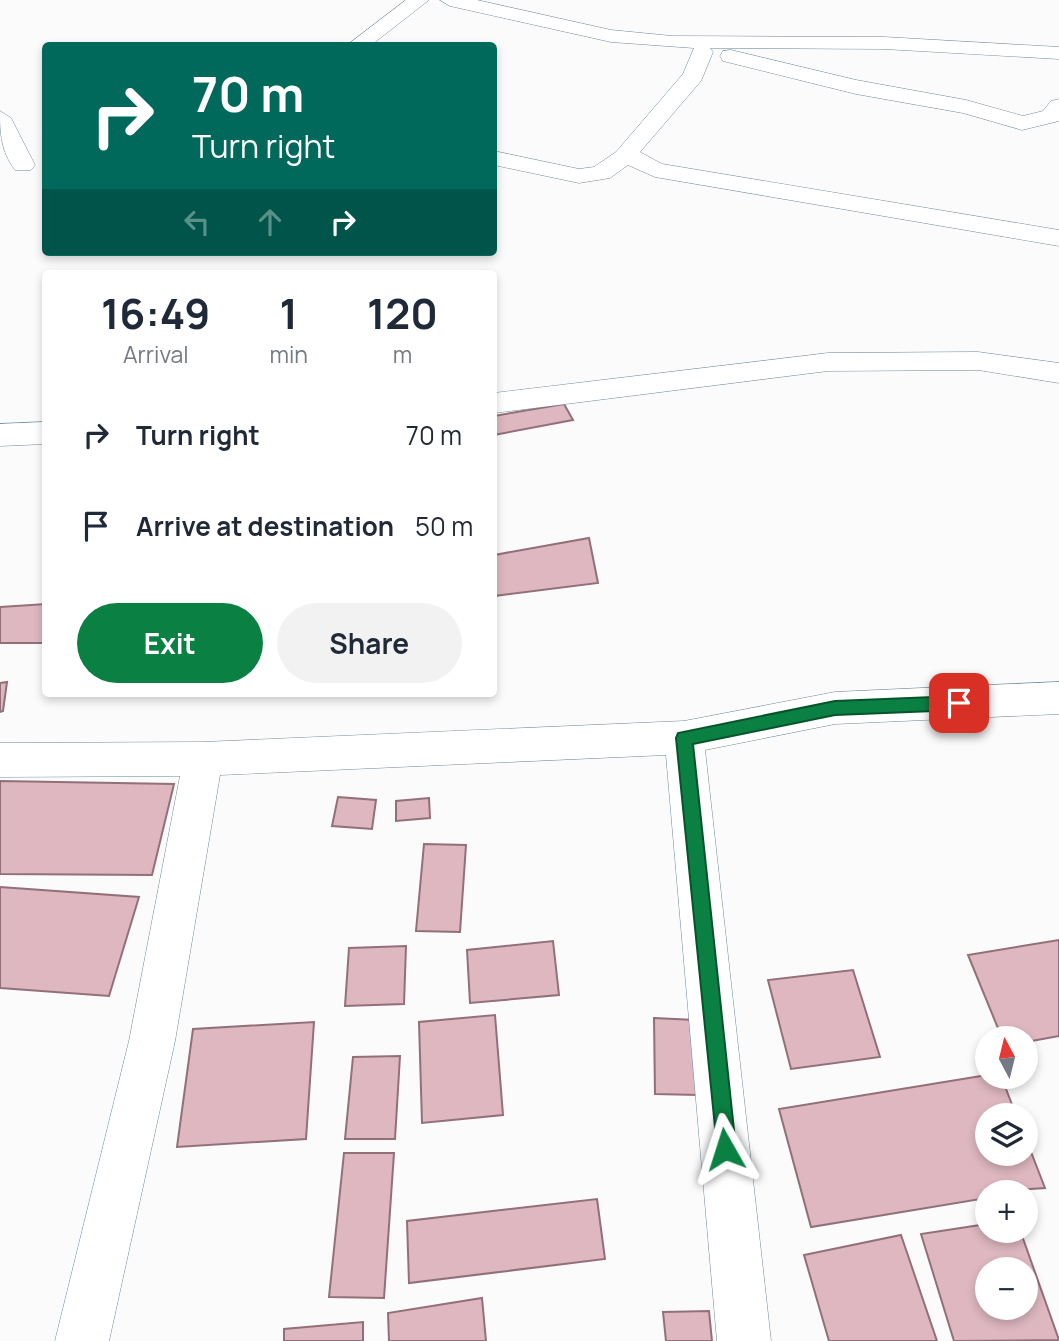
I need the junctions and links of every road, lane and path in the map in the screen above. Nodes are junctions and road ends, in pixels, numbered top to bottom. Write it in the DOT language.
graph roads {
  1 [pos="419,0"];
  2 [pos="450,0"];
  3 [pos="498,5"];
  4 [pos="361,42"];
  5 [pos="698,47"];
  6 [pos="1030,51"];
  7 [pos="1059,53"];
  8 [pos="1052,83"];
  9 [pos="1059,106"];
  10 [pos="0,118"];
  11 [pos="628,155"];
  12 [pos="497,159"];
  13 [pos="23,165"];
  14 [pos="1059,238"];
  15 [pos="1059,373"];
  16 [pos="497,403"];
  17 [pos="42,433"];
  18 [pos="0,435"];
  19 [pos="1059,698"];
  20 [pos="684,738"];
  21 [pos="203,759"];
  22 [pos="0,760"];
  23 [pos="82,1341"];
  24 [pos="744,1341"];
  1 -- 4 [label="street"];
  2 -- 3 [label="street"];
  3 -- 5 [label="street"];
  5 -- 6 [label="street"];
  5 -- 9 [label="street"];
  5 -- 11 [label="street"];
  6 -- 7 [label="street"];
  6 -- 8 [label="street"];
  10 -- 13 [label="street"];
  11 -- 12 [label="street"];
  11 -- 14 [label="street"];
  15 -- 16 [label="street"];
  17 -- 18 [label="street"];
  19 -- 20 [label="street"];
  20 -- 21 [label="street"];
  20 -- 24 [label="street"];
  21 -- 22 [label="street"];
  21 -- 23 [label="street"];
}
